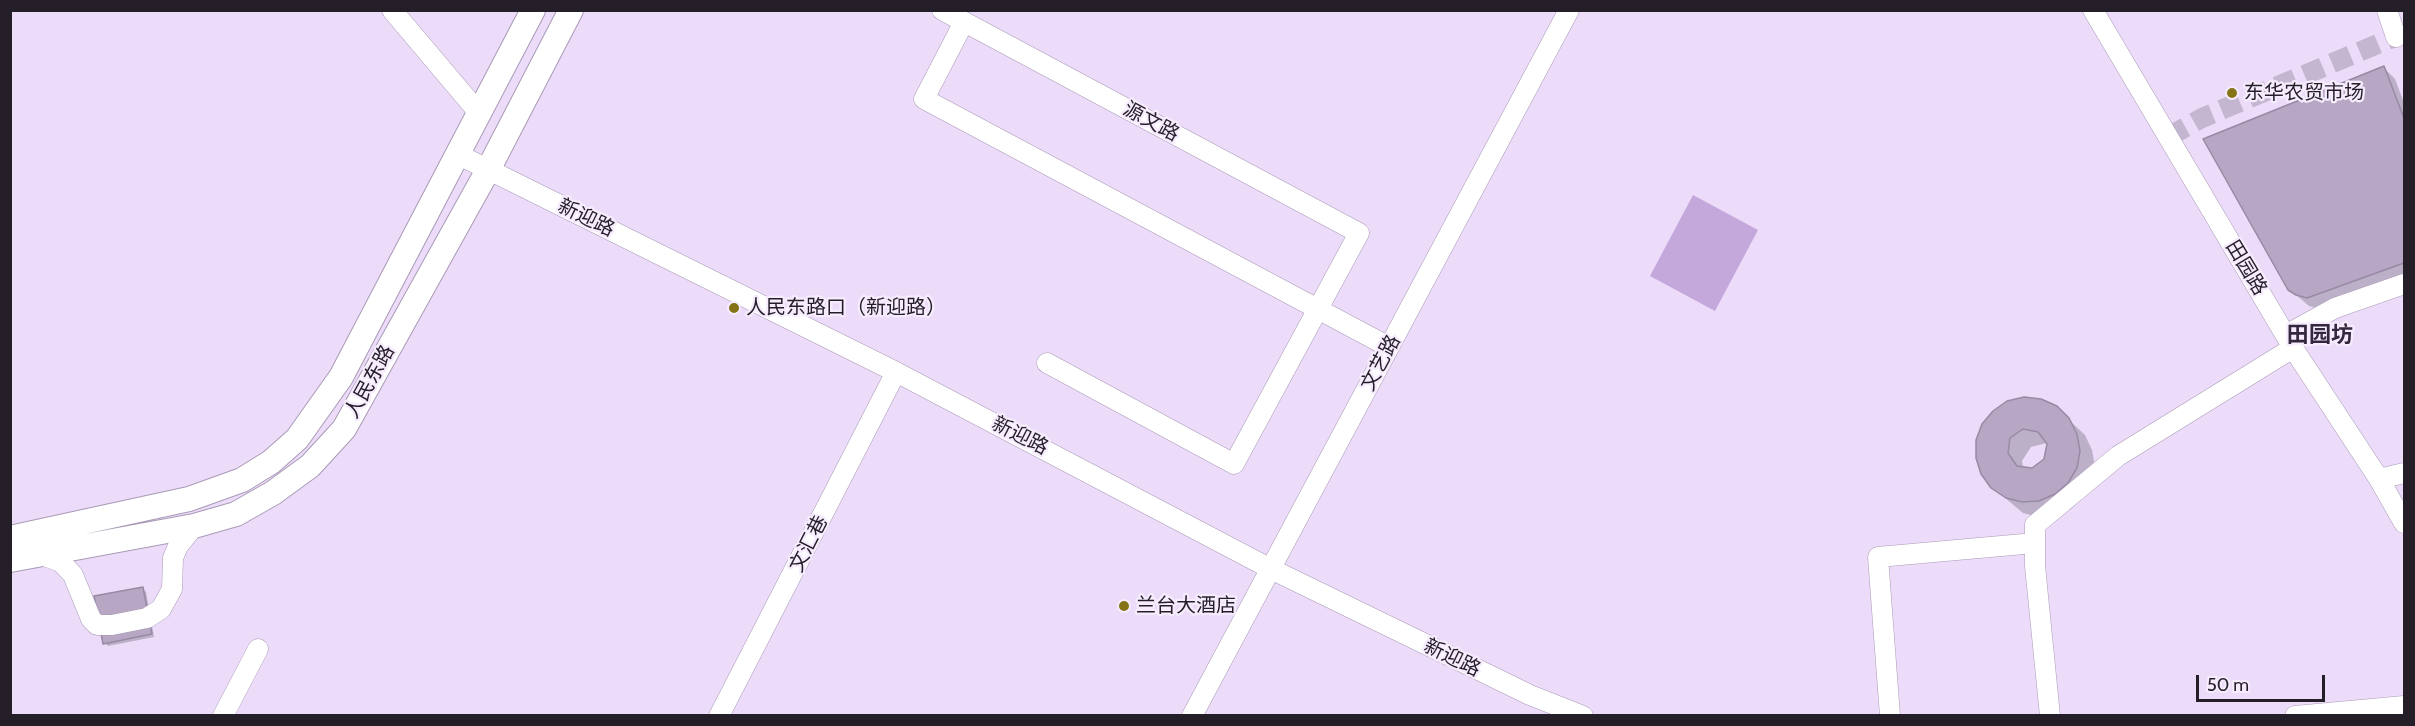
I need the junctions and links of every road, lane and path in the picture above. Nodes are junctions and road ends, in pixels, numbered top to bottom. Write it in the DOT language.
graph roads {
  1 [pos="392,10"];
  2 [pos="533,10"];
  3 [pos="571,10"];
  4 [pos="942,10"];
  5 [pos="1569,10"];
  6 [pos="2093,10"];
  7 [pos="2386,10"];
  8 [pos="964,22"];
  9 [pos="2396,37"];
  10 [pos="479,113"];
  11 [pos="458,154"];
  12 [pos="488,170"];
  13 [pos="2404,284"];
  14 [pos="1318,310"];
  15 [pos="2290,341"];
  16 [pos="1389,347"];
  17 [pos="1047,363"];
  18 [pos="896,372"];
  19 [pos="2404,473"];
  20 [pos="2379,479"];
  21 [pos="2404,523"];
  22 [pos="194,526"];
  23 [pos="10,532"];
  24 [pos="10,538"];
  25 [pos="2035,543"];
  26 [pos="39,544"];
  27 [pos="10,560"];
  28 [pos="1271,568"];
  29 [pos="10,572"];
  30 [pos="258,649"];
  31 [pos="2404,706"];
  32 [pos="223,716"];
  33 [pos="719,716"];
  34 [pos="1192,716"];
  35 [pos="1583,716"];
  36 [pos="1890,716"];
  37 [pos="2050,716"];
  38 [pos="2295,716"];
  1 -- 10 [label="street"];
  2 -- 10 [label="main road, 人民东路"];
  3 -- 12 [label="main road, 人民东路"];
  4 -- 8 [label="street, 源文路"];
  5 -- 16 [label="street, 文艺路"];
  6 -- 15 [label="street, 田园路"];
  7 -- 9 [label="street"];
  8 -- 14 [label="street"];
  8 -- 14 [label="street, 源文路"];
  10 -- 11 [label="main road, 人民东路"];
  11 -- 12 [label="street, 新迎路"];
  11 -- 26 [label="main road, 人民东路"];
  12 -- 18 [label="street, 新迎路"];
  12 -- 22 [label="main road, 人民东路"];
  13 -- 15 [label="street"];
  14 -- 16 [label="street"];
  14 -- 17 [label="street"];
  15 -- 20 [label="street, 田园路"];
  15 -- 25 [label="street"];
  16 -- 28 [label="street, 文艺路"];
  18 -- 28 [label="street, 新迎路"];
  18 -- 33 [label="street, 文汇巷"];
  19 -- 20 [label="street"];
  20 -- 21 [label="street, 田园路"];
  22 -- 26 [label="main road, 人民东路"];
  22 -- 26 [label="street"];
  23 -- 26 [label="main road"];
  24 -- 26 [label="main road, 人民东路"];
  25 -- 36 [label="street"];
  25 -- 37 [label="street"];
  26 -- 27 [label="main road, 人民东路"];
  26 -- 29 [label="main road"];
  28 -- 34 [label="street, 文艺路"];
  28 -- 35 [label="street, 新迎路"];
  30 -- 32 [label="street"];
  31 -- 38 [label="street"];
}
